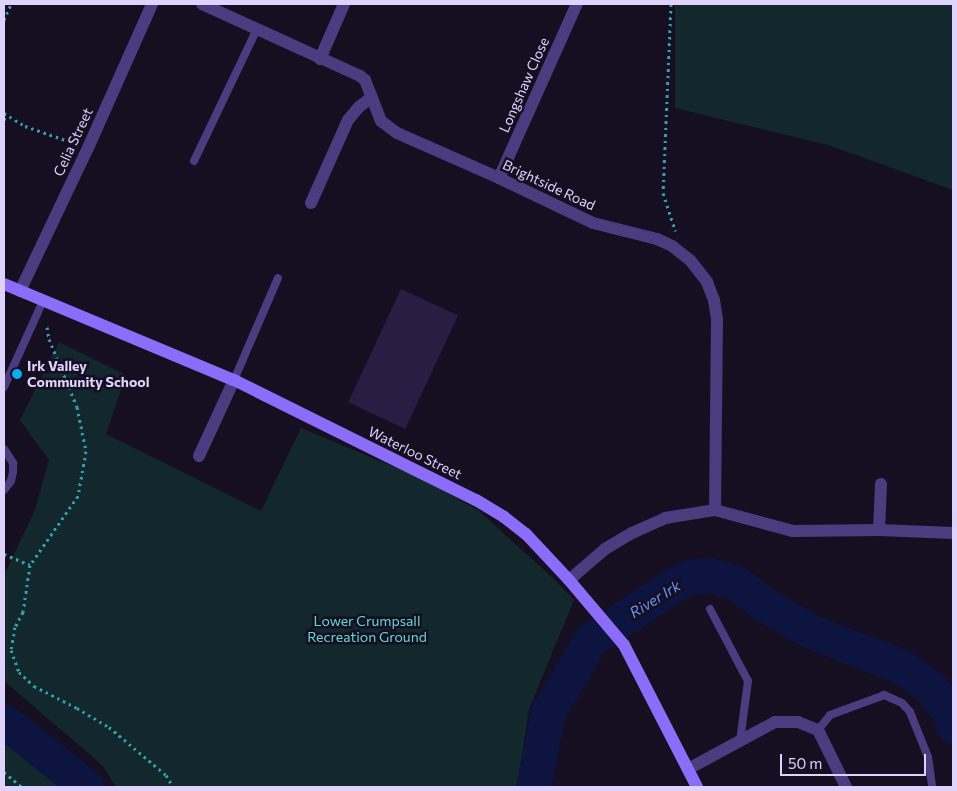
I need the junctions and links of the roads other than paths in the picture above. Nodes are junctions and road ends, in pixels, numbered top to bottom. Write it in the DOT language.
graph roads {
  1 [pos="152,4"];
  2 [pos="202,4"];
  3 [pos="344,4"];
  4 [pos="578,4"];
  5 [pos="257,29"];
  6 [pos="320,59"];
  7 [pos="372,97"];
  8 [pos="194,161"];
  9 [pos="499,178"];
  10 [pos="311,202"];
  11 [pos="278,278"];
  12 [pos="4,284"];
  13 [pos="20,291"];
  14 [pos="44,301"];
  15 [pos="234,380"];
  16 [pos="4,387"];
  17 [pos="4,449"];
  18 [pos="199,456"];
  19 [pos="881,484"];
  20 [pos="4,490"];
  21 [pos="715,510"];
  22 [pos="879,530"];
  23 [pos="953,533"];
  24 [pos="569,580"];
  25 [pos="710,609"];
  26 [pos="818,730"];
  27 [pos="740,741"];
  28 [pos="688,769"];
  29 [pos="932,785"];
  30 [pos="697,787"];
  31 [pos="846,787"];
  1 -- 13 [label="street, Celia Street"];
  2 -- 5 [label="street, Brightside Road"];
  3 -- 6 [label="street"];
  4 -- 9 [label="street, Longshaw Close"];
  5 -- 6 [label="street, Brightside Road"];
  5 -- 8 [label="lane"];
  6 -- 7 [label="street, Brightside Road"];
  7 -- 9 [label="street, Brightside Road"];
  7 -- 10 [label="street"];
  9 -- 21 [label="street, Brightside Road"];
  11 -- 15 [label="lane"];
  12 -- 13 [label="street, Waterloo Street"];
  13 -- 14 [label="street, Waterloo Street"];
  14 -- 15 [label="street, Waterloo Street"];
  14 -- 16 [label="lane"];
  15 -- 18 [label="street"];
  15 -- 24 [label="street, Waterloo Street"];
  17 -- 20 [label="lane"];
  19 -- 22 [label="street"];
  21 -- 22 [label="street"];
  21 -- 24 [label="street"];
  22 -- 23 [label="street"];
  24 -- 28 [label="street, Waterloo Street"];
  25 -- 27 [label="lane"];
  26 -- 27 [label="street"];
  26 -- 29 [label="lane"];
  26 -- 31 [label="street"];
  27 -- 28 [label="street"];
  28 -- 30 [label="street, Waterloo Street"];
}
